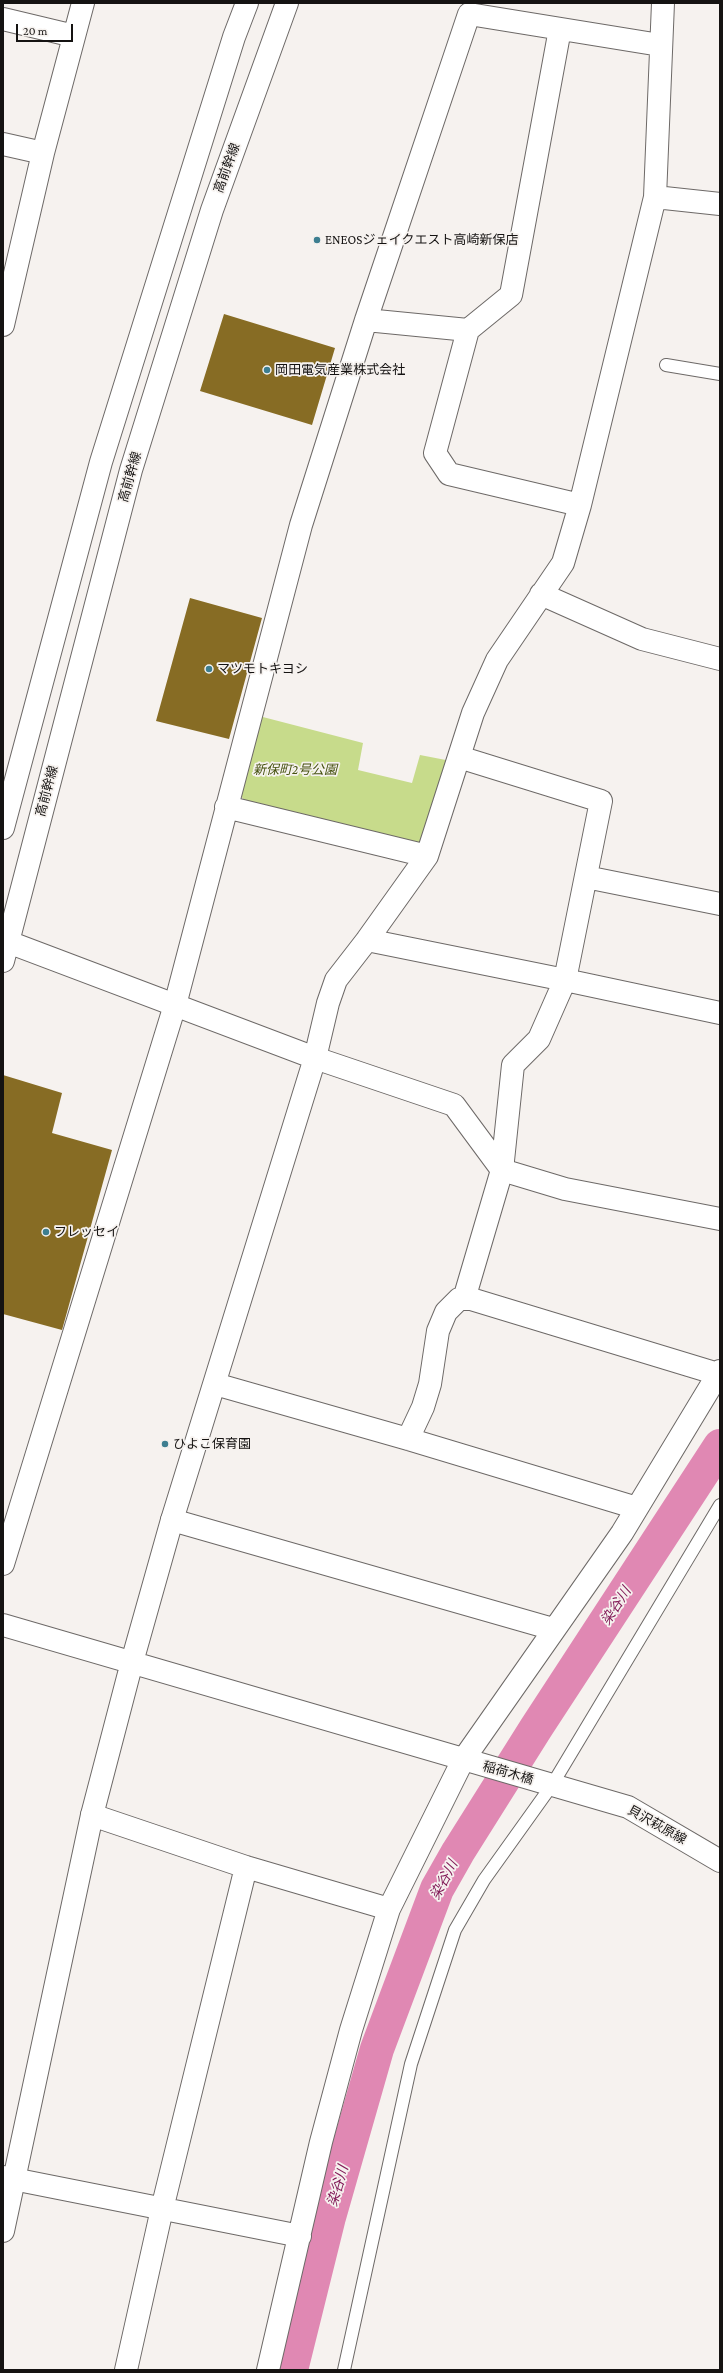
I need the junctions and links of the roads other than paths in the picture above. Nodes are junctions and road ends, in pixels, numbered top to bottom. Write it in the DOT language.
graph roads {
  1 [pos="83,3"];
  2 [pos="247,3"];
  3 [pos="287,3"];
  4 [pos="663,3"];
  5 [pos="3,19"];
  6 [pos="560,29"];
  7 [pos="74,36"];
  8 [pos="660,45"];
  9 [pos="3,144"];
  10 [pos="43,153"];
  11 [pos="655,197"];
  12 [pos="720,204"];
  13 [pos="366,320"];
  14 [pos="3,324"];
  15 [pos="468,330"];
  16 [pos="666,365"];
  17 [pos="720,374"];
  18 [pos="580,505"];
  19 [pos="541,594"];
  20 [pos="720,659"];
  21 [pos="459,757"];
  22 [pos="226,807"];
  23 [pos="3,828"];
  24 [pos="427,856"];
  25 [pos="586,877"];
  26 [pos="720,904"];
  27 [pos="367,940"];
  28 [pos="5,947"];
  29 [pos="565,980"];
  30 [pos="175,1005"];
  31 [pos="720,1013"];
  32 [pos="315,1058"];
  33 [pos="502,1170"];
  34 [pos="720,1219"];
  35 [pos="464,1299"];
  36 [pos="719,1372"];
  37 [pos="214,1384"];
  38 [pos="408,1439"];
  39 [pos="720,1505"];
  40 [pos="637,1508"];
  41 [pos="172,1520"];
  42 [pos="3,1564"];
  43 [pos="3,1625"];
  44 [pos="554,1630"];
  45 [pos="132,1662"];
  46 [pos="468,1761"];
  47 [pos="548,1784"];
  48 [pos="92,1815"];
  49 [pos="720,1861"];
  50 [pos="246,1867"];
  51 [pos="389,1909"];
  52 [pos="9,2178"];
  53 [pos="162,2209"];
  54 [pos="3,2231"];
  55 [pos="300,2236"];
  56 [pos="126,2370"];
  57 [pos="268,2370"];
  58 [pos="344,2370"];
  1 -- 7 [label="street"];
  2 -- 23 [label="street"];
  3 -- 28 [label="street, 高前幹線"];
  4 -- 8 [label="street"];
  5 -- 7 [label="street"];
  6 -- 8 [label="street"];
  6 -- 13 [label="street"];
  6 -- 15 [label="street"];
  7 -- 10 [label="street"];
  8 -- 11 [label="street"];
  9 -- 10 [label="street"];
  10 -- 14 [label="street"];
  11 -- 12 [label="street"];
  11 -- 18 [label="street"];
  13 -- 15 [label="street"];
  13 -- 22 [label="street"];
  15 -- 18 [label="street"];
  16 -- 17 [label="lane"];
  18 -- 19 [label="street"];
  19 -- 20 [label="street"];
  19 -- 21 [label="street"];
  21 -- 24 [label="street"];
  21 -- 25 [label="street"];
  22 -- 24 [label="street"];
  22 -- 30 [label="street"];
  24 -- 27 [label="street"];
  25 -- 26 [label="street"];
  25 -- 29 [label="street"];
  27 -- 29 [label="street"];
  27 -- 32 [label="street"];
  28 -- 30 [label="street"];
  29 -- 31 [label="street"];
  29 -- 33 [label="street"];
  30 -- 32 [label="street"];
  30 -- 42 [label="street"];
  32 -- 33 [label="street"];
  32 -- 37 [label="street"];
  33 -- 34 [label="street"];
  33 -- 35 [label="street"];
  35 -- 36 [label="street"];
  35 -- 38 [label="street"];
  36 -- 40 [label="street"];
  37 -- 38 [label="street"];
  37 -- 41 [label="street"];
  38 -- 40 [label="street"];
  39 -- 47 [label="lane"];
  40 -- 44 [label="street"];
  41 -- 44 [label="street"];
  41 -- 45 [label="street"];
  43 -- 45 [label="street, 稲荷木橋"];
  44 -- 46 [label="street"];
  45 -- 46 [label="street, 稲荷木橋"];
  45 -- 48 [label="street"];
  46 -- 47 [label="street, 稲荷木橋"];
  46 -- 51 [label="street"];
  47 -- 49 [label="street, 貝沢萩原線"];
  47 -- 58 [label="lane"];
  48 -- 50 [label="street"];
  48 -- 52 [label="street"];
  50 -- 51 [label="street"];
  50 -- 53 [label="street"];
  51 -- 55 [label="street"];
  52 -- 53 [label="street"];
  52 -- 54 [label="street"];
  53 -- 55 [label="street"];
  53 -- 56 [label="street"];
  55 -- 57 [label="street"];
}
